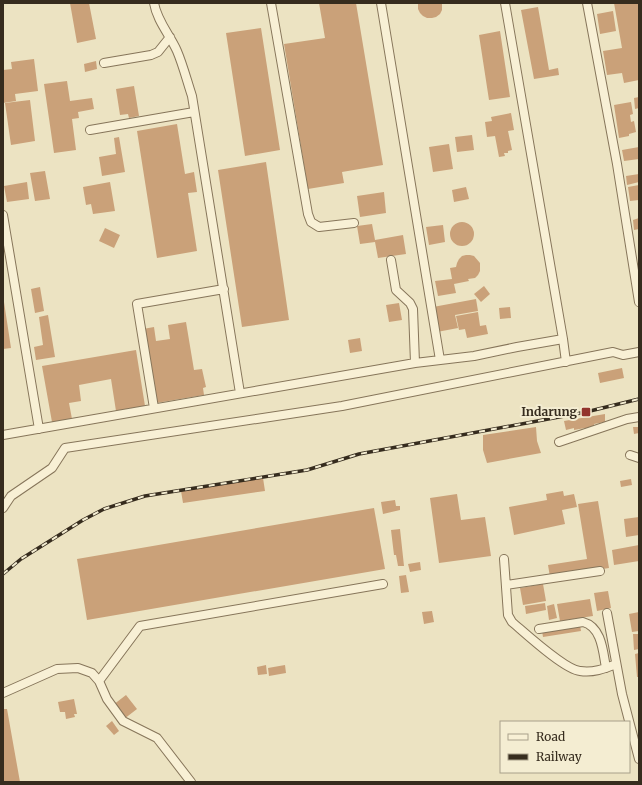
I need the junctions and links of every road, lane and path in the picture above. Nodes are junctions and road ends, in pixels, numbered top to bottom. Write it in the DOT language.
graph roads {
  1 [pos="154,3"];
  2 [pos="271,3"];
  3 [pos="381,3"];
  4 [pos="505,3"];
  5 [pos="587,3"];
  6 [pos="170,37"];
  7 [pos="104,63"];
  8 [pos="194,112"];
  9 [pos="90,130"];
  10 [pos="3,215"];
  11 [pos="354,224"];
  12 [pos="390,260"];
  13 [pos="224,289"];
  14 [pos="639,302"];
  15 [pos="563,339"];
  16 [pos="639,352"];
  17 [pos="440,360"];
  18 [pos="566,362"];
  19 [pos="415,363"];
  20 [pos="240,392"];
  21 [pos="154,408"];
  22 [pos="639,417"];
  23 [pos="39,429"];
  24 [pos="3,435"];
  25 [pos="559,442"];
  26 [pos="630,455"];
  27 [pos="639,458"];
  28 [pos="3,508"];
  29 [pos="504,560"];
  30 [pos="600,571"];
  31 [pos="383,584"];
  32 [pos="506,585"];
  33 [pos="607,613"];
  34 [pos="539,629"];
  35 [pos="616,664"];
  36 [pos="606,668"];
  37 [pos="99,681"];
  38 [pos="3,693"];
  39 [pos="629,721"];
  40 [pos="630,725"];
  41 [pos="639,759"];
  42 [pos="191,782"];
  1 -- 6 [label="lane"];
  2 -- 11 [label="lane"];
  3 -- 17 [label="lane"];
  4 -- 15 [label="lane"];
  5 -- 14 [label="lane"];
  6 -- 7 [label="lane"];
  6 -- 8 [label="lane"];
  8 -- 9 [label="lane"];
  8 -- 13 [label="lane"];
  10 -- 23 [label="lane"];
  12 -- 19 [label="lane"];
  13 -- 20 [label="lane"];
  13 -- 21 [label="lane"];
  15 -- 17 [label="lane"];
  15 -- 18 [label="lane"];
  16 -- 18 [label="lane"];
  17 -- 19 [label="lane"];
  18 -- 28 [label="lane"];
  19 -- 20 [label="lane"];
  20 -- 21 [label="lane"];
  21 -- 23 [label="lane"];
  22 -- 25 [label="lane"];
  23 -- 24 [label="lane"];
  26 -- 27 [label="lane"];
  29 -- 32 [label="lane"];
  30 -- 32 [label="lane"];
  31 -- 37 [label="lane"];
  32 -- 36 [label="lane"];
  33 -- 35 [label="lane"];
  34 -- 36 [label="lane"];
  35 -- 36 [label="lane"];
  35 -- 39 [label="lane"];
  37 -- 38 [label="lane"];
  37 -- 42 [label="lane"];
  40 -- 41 [label="lane"];
}
